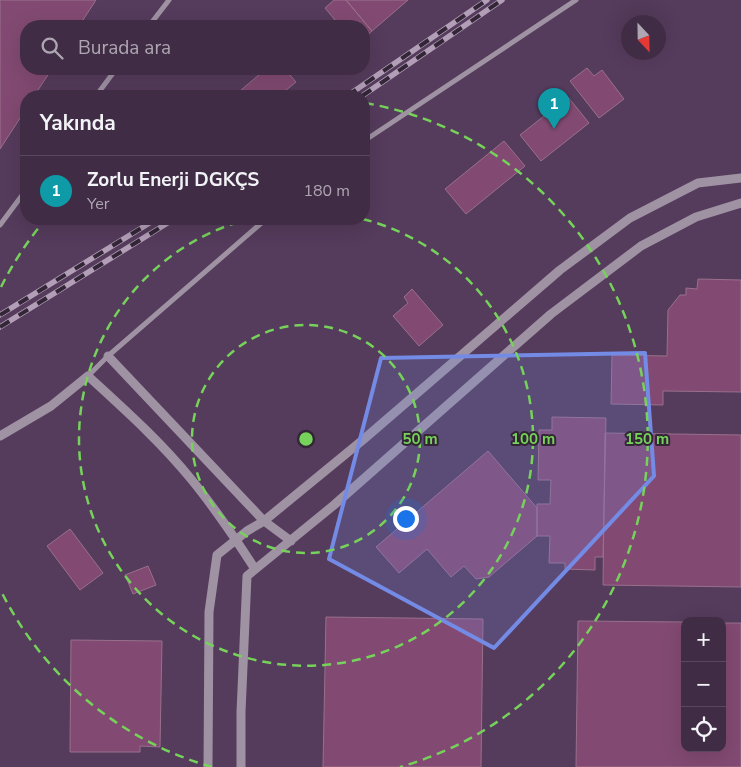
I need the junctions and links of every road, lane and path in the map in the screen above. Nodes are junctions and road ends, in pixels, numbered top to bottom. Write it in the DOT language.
graph roads {
  1 [pos="169,0"];
  2 [pos="576,0"];
  3 [pos="153,20"];
  4 [pos="112,75"];
  5 [pos="100,90"];
  6 [pos="370,137"];
  7 [pos="741,178"];
  8 [pos="20,198"];
  9 [pos="741,203"];
  10 [pos="0,225"];
  11 [pos="259,225"];
  12 [pos="108,356"];
  13 [pos="88,376"];
  14 [pos="0,436"];
  15 [pos="264,521"];
  16 [pos="236,540"];
  17 [pos="291,541"];
  18 [pos="255,569"];
  19 [pos="208,767"];
  20 [pos="241,767"];
  1 -- 3 [label="street"];
  2 -- 6 [label="street"];
  4 -- 5 [label="street"];
  7 -- 15 [label="street"];
  8 -- 10 [label="street"];
  9 -- 17 [label="street"];
  11 -- 12 [label="street"];
  12 -- 13 [label="street"];
  12 -- 15 [label="street"];
  13 -- 14 [label="street"];
  13 -- 16 [label="street"];
  15 -- 16 [label="street"];
  15 -- 17 [label="street"];
  16 -- 18 [label="street"];
  16 -- 19 [label="street"];
  17 -- 18 [label="street"];
  18 -- 20 [label="street"];
}
